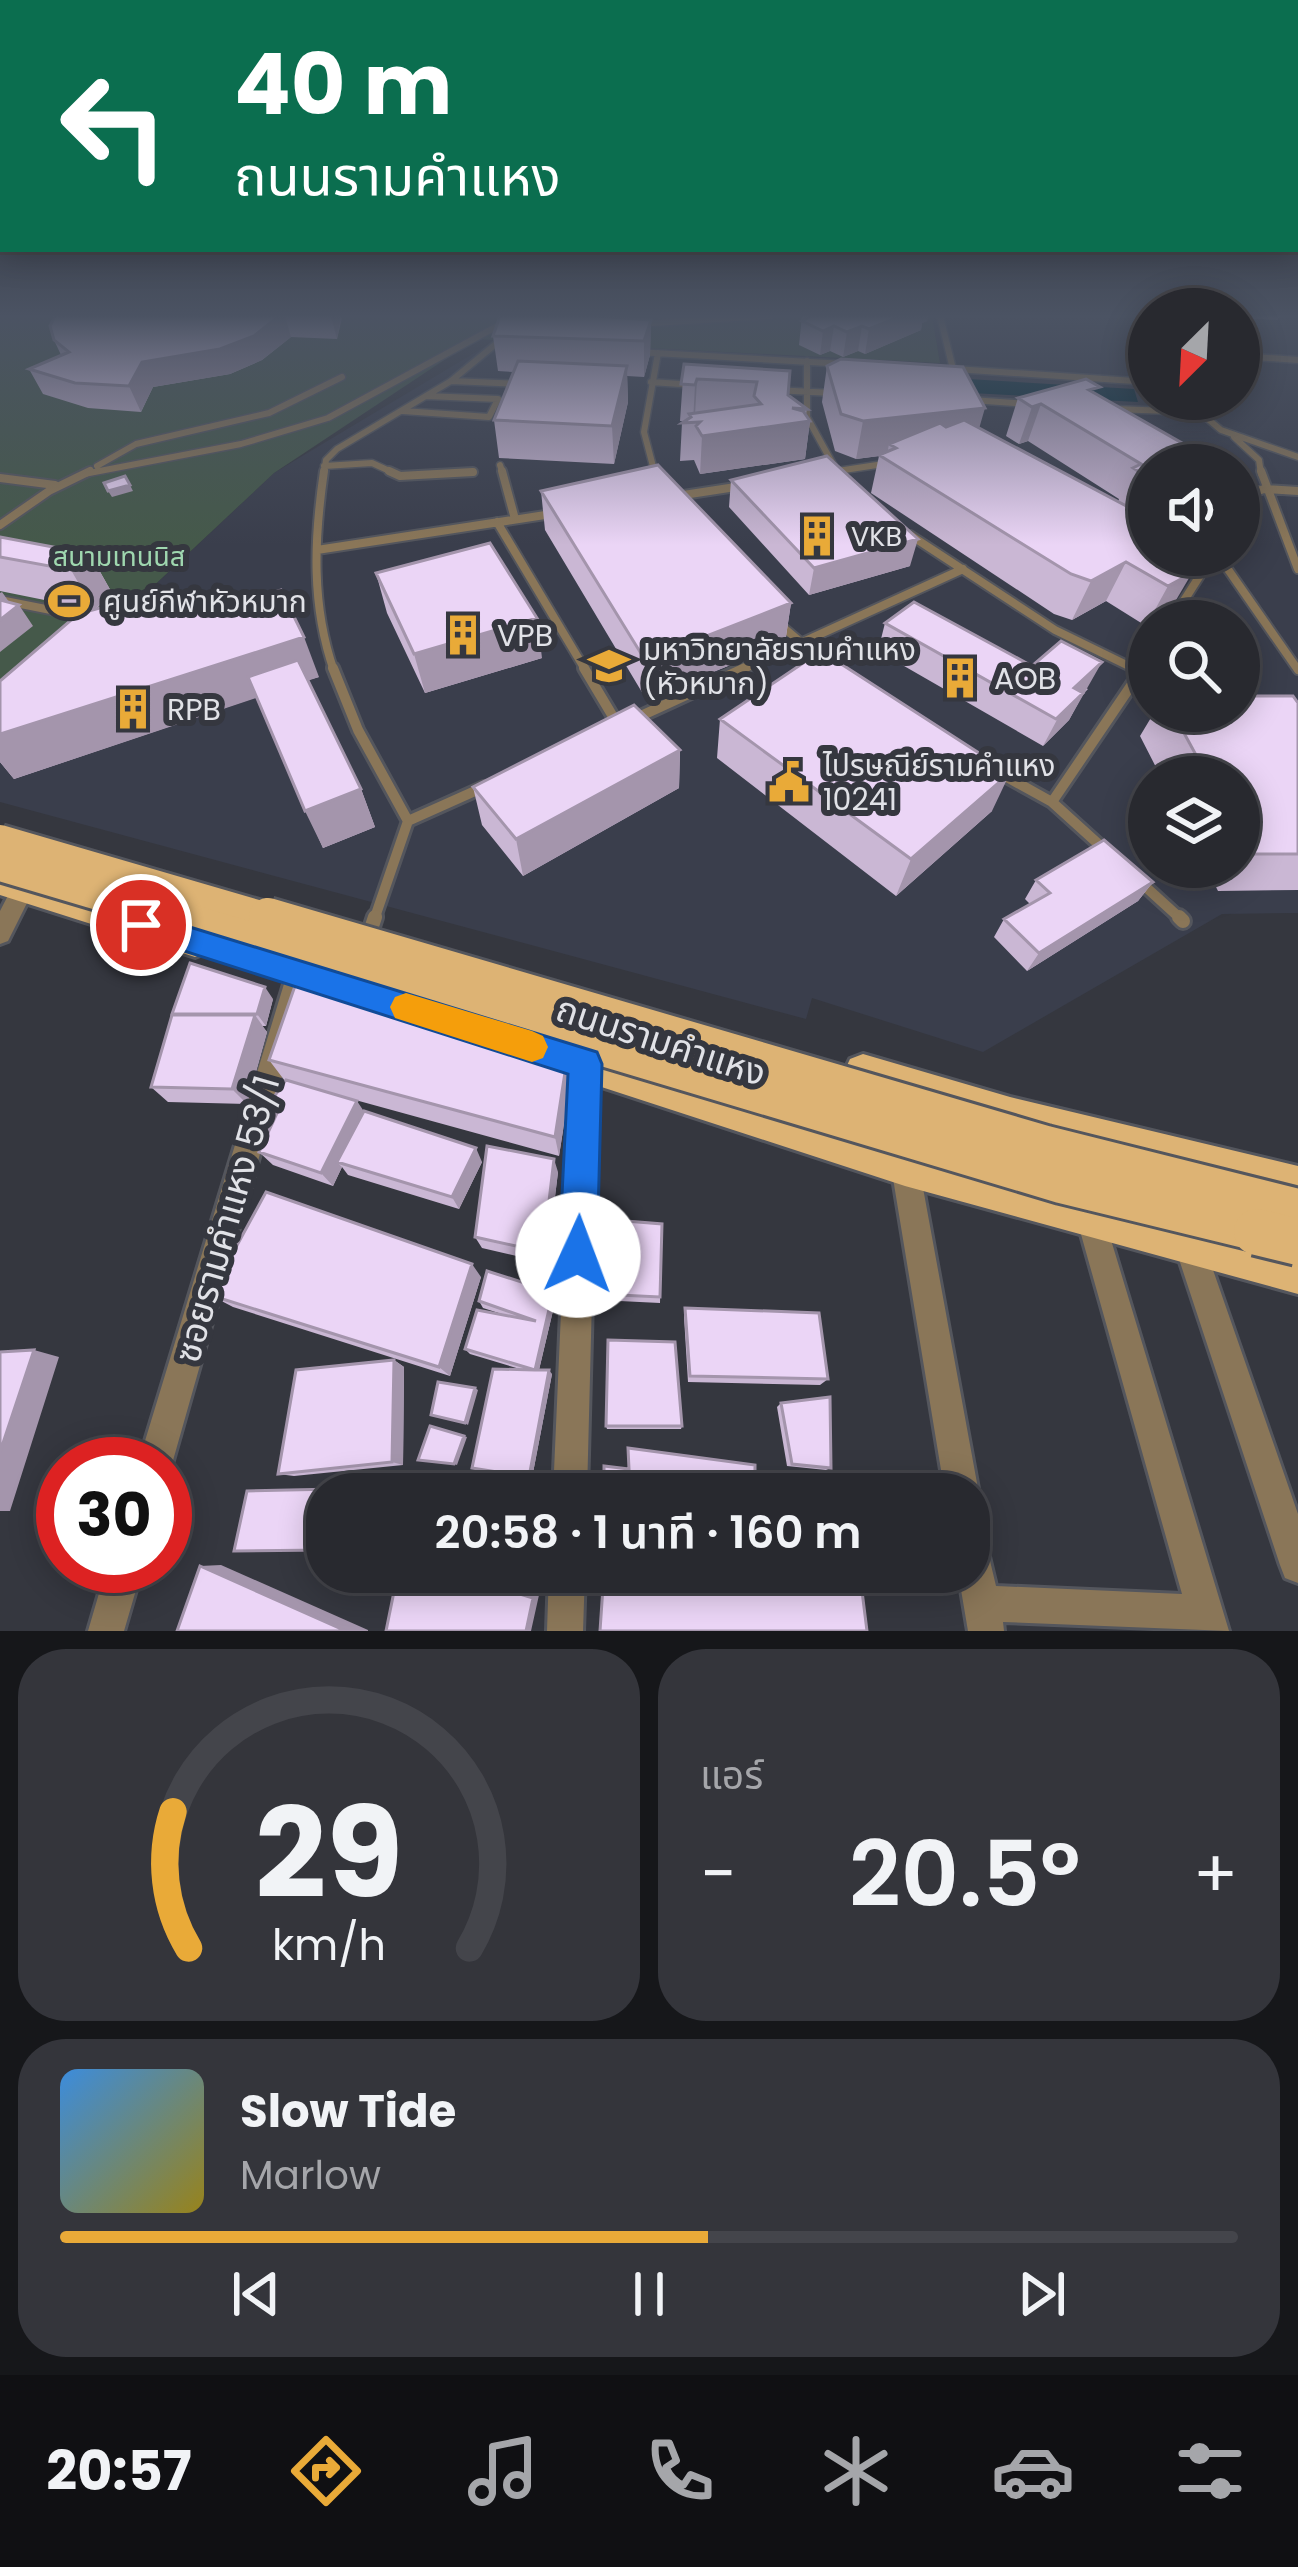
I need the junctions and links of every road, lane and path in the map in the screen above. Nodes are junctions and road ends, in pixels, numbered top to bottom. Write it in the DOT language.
graph roads {
  1 [pos="310,392"];
  2 [pos="376,392"];
  3 [pos="431,392"];
  4 [pos="501,392"];
  5 [pos="650,392"];
  6 [pos="805,392"];
  7 [pos="807,392"];
  8 [pos="849,394"];
  9 [pos="424,396"];
  10 [pos="498,399"];
  11 [pos="1047,405"];
  12 [pos="1113,409"];
  13 [pos="1128,410"];
  14 [pos="400,411"];
  15 [pos="964,414"];
  16 [pos="1207,420"];
  17 [pos="1234,437"];
  18 [pos="1298,457"];
  19 [pos="900,462"];
  20 [pos="500,465"];
  21 [pos="324,466"];
  22 [pos="89,471"];
  23 [pos="838,471"];
  24 [pos="473,472"];
  25 [pos="817,474"];
  26 [pos="0,478"];
  27 [pos="660,484"];
  28 [pos="754,484"];
  29 [pos="58,486"];
  30 [pos="854,486"];
  31 [pos="1264,489"];
  32 [pos="1260,490"];
  33 [pos="1298,491"];
  34 [pos="581,510"];
  35 [pos="678,511"];
  36 [pos="515,519"];
  37 [pos="497,522"];
  38 [pos="897,524"];
  39 [pos="0,525"];
  40 [pos="317,550"];
  41 [pos="962,569"];
  42 [pos="1298,569"];
  43 [pos="1230,576"];
  44 [pos="0,600"];
  45 [pos="768,613"];
  46 [pos="91,618"];
  47 [pos="802,646"];
  48 [pos="1128,666"];
  49 [pos="833,669"];
  50 [pos="1298,670"];
  51 [pos="1128,698"];
  52 [pos="619,726"];
  53 [pos="598,735"];
  54 [pos="982,762"];
  55 [pos="493,783"];
  56 [pos="1052,802"];
  57 [pos="408,821"];
  58 [pos="0,825"];
  59 [pos="0,839"];
  60 [pos="8,879"];
  61 [pos="1183,921"];
  62 [pos="370,932"];
  63 [pos="0,934"];
  64 [pos="298,974"];
  65 [pos="784,1049"];
  66 [pos="585,1064"];
  67 [pos="858,1071"];
  68 [pos="1010,1116"];
  69 [pos="772,1124"];
  70 [pos="1102,1139"];
  71 [pos="849,1148"];
  72 [pos="905,1166"];
  73 [pos="1298,1186"];
  74 [pos="1017,1199"];
  75 [pos="1298,1208"];
  76 [pos="1101,1222"];
  77 [pos="1298,1242"];
  78 [pos="1190,1247"];
  79 [pos="1298,1273"];
  80 [pos="163,1437"];
  81 [pos="571,1473"];
  82 [pos="958,1473"];
  83 [pos="1298,1565"];
  84 [pos="117,1593"];
  85 [pos="566,1593"];
  86 [pos="983,1617"];
  87 [pos="1209,1622"];
  88 [pos="106,1631"];
  89 [pos="565,1631"];
  1 -- 22 [label="lane"];
  2 -- 22 [label="lane"];
  3 -- 9 [label="lane"];
  4 -- 10 [label="lane"];
  5 -- 27 [label="lane"];
  6 -- 23 [label="lane"];
  7 -- 8 [label="lane"];
  9 -- 10 [label="lane"];
  9 -- 14 [label="lane"];
  10 -- 14 [label="lane"];
  11 -- 15 [label="lane"];
  12 -- 13 [label="lane"];
  14 -- 21 [label="lane"];
  16 -- 17 [label="lane"];
  17 -- 18 [label="lane"];
  17 -- 31 [label="lane"];
  19 -- 23 [label="lane"];
  20 -- 36 [label="lane"];
  21 -- 24 [label="lane"];
  21 -- 40 [label="lane"];
  22 -- 29 [label="lane"];
  23 -- 25 [label="lane"];
  23 -- 30 [label="lane"];
  26 -- 29 [label="lane"];
  28 -- 35 [label="lane"];
  29 -- 39 [label="lane"];
  31 -- 32 [label="lane"];
  31 -- 33 [label="lane"];
  31 -- 42 [label="lane"];
  34 -- 36 [label="lane"];
  36 -- 37 [label="lane"];
  37 -- 40 [label="lane"];
  37 -- 52 [label="lane"];
  38 -- 41 [label="lane"];
  40 -- 57 [label="lane"];
  41 -- 47 [label="lane"];
  41 -- 48 [label="lane"];
  43 -- 50 [label="lane"];
  44 -- 46 [label="lane"];
  45 -- 47 [label="lane"];
  47 -- 49 [label="lane"];
  47 -- 52 [label="lane"];
  51 -- 56 [label="lane"];
  52 -- 53 [label="lane"];
  54 -- 56 [label="lane"];
  55 -- 57 [label="lane"];
  56 -- 61 [label="lane"];
  57 -- 62 [label="lane"];
  58 -- 62 [label="main road, ถนนรามคำแหง"];
  59 -- 75 [label="main road, ถนนรามคำแหง, bridge"];
  60 -- 63 [label="street"];
  60 -- 64 [label="main road, ถนนรามคำแหง"];
  60 -- 77 [label="main road, ถนนรามคำแหง, bridge"];
  62 -- 65 [label="main road, ถนนรามคำแหง"];
  64 -- 66 [label="main road, ถนนรามคำแหง"];
  64 -- 80 [label="street, ซอยรามคำแหง 53/1"];
  65 -- 67 [label="main road, ถนนรามคำแหง"];
  65 -- 69 [label="main road"];
  66 -- 69 [label="main road, ถนนรามคำแหง"];
  66 -- 81 [label="street"];
  67 -- 68 [label="main road, ถนนรามคำแหง"];
  67 -- 71 [label="main road"];
  68 -- 70 [label="main road, ถนนรามคำแหง"];
  68 -- 74 [label="main road"];
  69 -- 71 [label="main road, ถนนรามคำแหง"];
  70 -- 73 [label="main road, ถนนรามคำแหง"];
  70 -- 76 [label="main road"];
  71 -- 72 [label="main road, ถนนรามคำแหง"];
  72 -- 74 [label="main road, ถนนรามคำแหง"];
  72 -- 82 [label="street"];
  74 -- 76 [label="main road, ถนนรามคำแหง"];
  76 -- 78 [label="main road, ถนนรามคำแหง"];
  76 -- 87 [label="street"];
  78 -- 79 [label="main road, ถนนรามคำแหง"];
  78 -- 83 [label="street"];
  84 -- 88 [label="street"];
  85 -- 89 [label="street"];
  86 -- 87 [label="street"];
}
